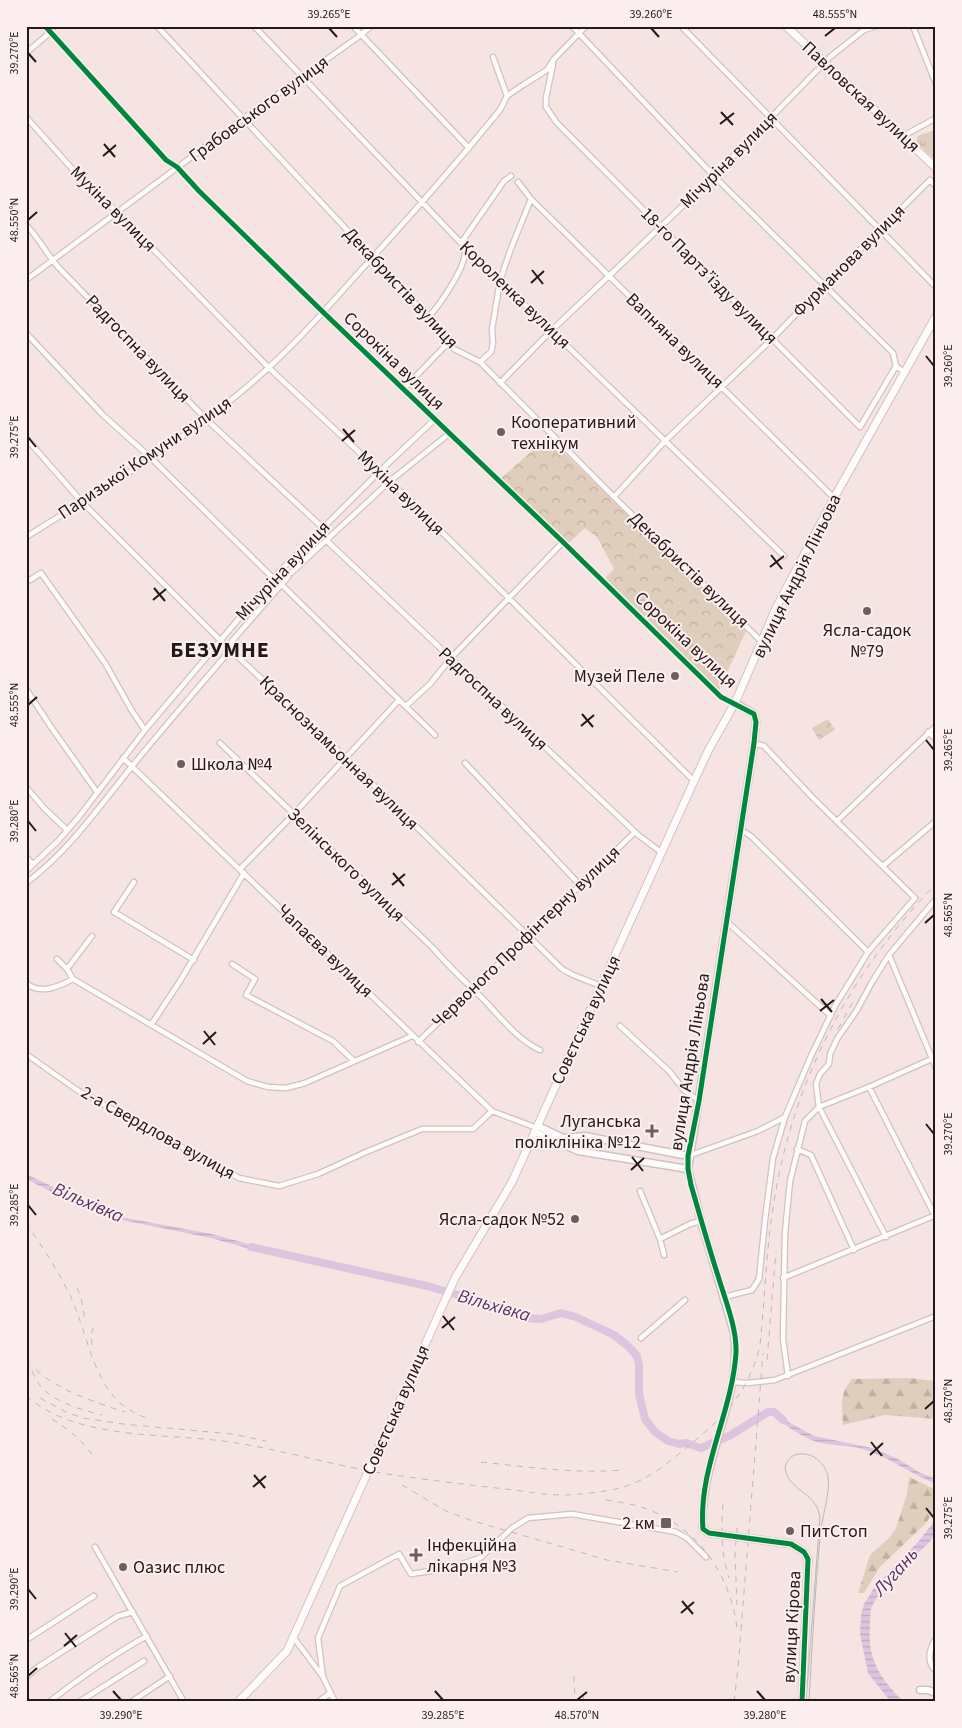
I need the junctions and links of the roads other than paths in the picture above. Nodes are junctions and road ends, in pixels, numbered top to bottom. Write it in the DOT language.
graph roads {
  1 [pos="45,26"];
  2 [pos="54,26"];
  3 [pos="157,26"];
  4 [pos="254,26"];
  5 [pos="353,26"];
  6 [pos="370,26"];
  7 [pos="572,26"];
  8 [pos="586,26"];
  9 [pos="681,26"];
  10 [pos="786,26"];
  11 [pos="876,26"];
  12 [pos="913,26"];
  13 [pos="863,28"];
  14 [pos="49,31"];
  15 [pos="579,33"];
  16 [pos="362,35"];
  17 [pos="26,53"];
  18 [pos="492,57"];
  19 [pos="554,59"];
  20 [pos="824,63"];
  21 [pos="302,77"];
  22 [pos="936,84"];
  23 [pos="507,96"];
  24 [pos="26,117"];
  25 [pos="244,118"];
  26 [pos="936,118"];
  27 [pos="770,119"];
  28 [pos="903,136"];
  29 [pos="469,148"];
  30 [pos="177,167"];
  31 [pos="936,168"];
  32 [pos="511,176"];
  33 [pos="714,176"];
  34 [pos="518,182"];
  35 [pos="936,186"];
  36 [pos="530,198"];
  37 [pos="423,202"];
  38 [pos="117,212"];
  39 [pos="26,225"];
  40 [pos="660,228"];
  41 [pos="880,230"];
  42 [pos="461,243"];
  43 [pos="373,258"];
  44 [pos="52,261"];
  45 [pos="609,277"];
  46 [pos="26,280"];
  47 [pos="500,281"];
  48 [pos="825,284"];
  49 [pos="936,287"];
  50 [pos="323,312"];
  51 [pos="936,316"];
  52 [pos="428,317"];
  53 [pos="551,331"];
  54 [pos="26,333"];
  55 [pos="772,339"];
  56 [pos="448,343"];
  57 [pos="480,362"];
  58 [pos="896,366"];
  59 [pos="268,367"];
  60 [pos="904,372"];
  61 [pos="500,383"];
  62 [pos="722,387"];
  63 [pos="404,389"];
  64 [pos="206,419"];
  65 [pos="435,419"];
  66 [pos="450,433"];
  67 [pos="26,438"];
  68 [pos="665,441"];
  69 [pos="151,458"];
  70 [pos="379,472"];
  71 [pos="390,481"];
  72 [pos="614,497"];
  73 [pos="834,498"];
  74 [pos="82,502"];
  75 [pos="323,528"];
  76 [pos="26,537"];
  77 [pos="327,541"];
  78 [pos="562,542"];
  79 [pos="784,556"];
  80 [pos="273,578"];
  81 [pos="30,580"];
  82 [pos="280,584"];
  83 [pos="509,598"];
  84 [pos="220,640"];
  85 [pos="762,642"];
  86 [pos="231,649"];
  87 [pos="450,658"];
  88 [pos="26,689"];
  89 [pos="399,700"];
  90 [pos="735,703"];
  91 [pos="406,706"];
  92 [pos="936,726"];
  93 [pos="145,730"];
  94 [pos="928,731"];
  95 [pos="435,735"];
  96 [pos="936,739"];
  97 [pos="220,743"];
  98 [pos="754,743"];
  99 [pos="346,757"];
  100 [pos="123,758"];
  101 [pos="464,763"];
  102 [pos="133,766"];
  103 [pos="694,781"];
  104 [pos="26,787"];
  105 [pos="97,792"];
  106 [pos="293,814"];
  107 [pos="837,821"];
  108 [pos="936,821"];
  109 [pos="740,829"];
  110 [pos="67,830"];
  111 [pos="635,832"];
  112 [pos="662,853"];
  113 [pos="26,857"];
  114 [pos="33,864"];
  115 [pos="883,866"];
  116 [pos="240,869"];
  117 [pos="26,871"];
  118 [pos="244,873"];
  119 [pos="134,882"];
  120 [pos="26,883"];
  121 [pos="580,885"];
  122 [pos="935,900"];
  123 [pos="726,921"];
  124 [pos="92,936"];
  125 [pos="528,936"];
  126 [pos="868,952"];
  127 [pos="889,955"];
  128 [pos="57,960"];
  129 [pos="194,960"];
  130 [pos="232,964"];
  131 [pos="67,969"];
  132 [pos="72,979"];
  133 [pos="26,983"];
  134 [pos="601,986"];
  135 [pos="472,988"];
  136 [pos="831,1016"];
  137 [pos="151,1025"];
  138 [pos="620,1026"];
  139 [pos="412,1036"];
  140 [pos="418,1042"];
  141 [pos="540,1050"];
  142 [pos="26,1054"];
  143 [pos="934,1058"];
  144 [pos="354,1061"];
  145 [pos="936,1068"];
  146 [pos="869,1087"];
  147 [pos="699,1101"];
  148 [pos="820,1107"];
  149 [pos="492,1111"];
  150 [pos="785,1116"];
  151 [pos="537,1129"];
  152 [pos="797,1150"];
  153 [pos="688,1156"];
  154 [pos="688,1169"];
  155 [pos="640,1191"];
  156 [pos="935,1215"];
  157 [pos="701,1221"];
  158 [pos="886,1237"];
  159 [pos="660,1240"];
  160 [pos="854,1250"];
  161 [pos="664,1255"];
  162 [pos="783,1278"];
  163 [pos="724,1297"];
  164 [pos="685,1300"];
  165 [pos="936,1316"];
  166 [pos="641,1338"];
  167 [pos="788,1376"];
  168 [pos="732,1382"];
  169 [pos="712,1458"];
  170 [pos="95,1547"];
  171 [pos="706,1557"];
  172 [pos="94,1596"];
  173 [pos="133,1612"];
  174 [pos="147,1636"];
  175 [pos="294,1638"];
  176 [pos="936,1638"];
  177 [pos="26,1640"];
  178 [pos="144,1661"];
  179 [pos="936,1670"];
  180 [pos="170,1676"];
  181 [pos="26,1677"];
  182 [pos="323,1677"];
  183 [pos="920,1690"];
  184 [pos="936,1693"];
  185 [pos="330,1694"];
  186 [pos="183,1701"];
  187 [pos="49,1702"];
  188 [pos="79,1702"];
  189 [pos="131,1702"];
  190 [pos="238,1702"];
  191 [pos="318,1702"];
  192 [pos="335,1702"];
  193 [pos="802,1702"];
  1 -- 14 [label="street, Сорокіна вулиця"];
  2 -- 14 [label="street"];
  3 -- 25 [label="street, Декабристів вулиця"];
  4 -- 21 [label="street, Короленка вулиця"];
  5 -- 16 [label="street"];
  6 -- 16 [label="street, Грабовського вулиця"];
  7 -- 15 [label="street"];
  8 -- 15 [label="street, Паризької Комуни вулиця"];
  9 -- 27 [label="street"];
  10 -- 20 [label="main road, Павловская вулиця"];
  11 -- 13 [label="street, Мічуріна вулиця"];
  12 -- 22 [label="street"];
  13 -- 20 [label="street, Мічуріна вулиця"];
  14 -- 17 [label="street"];
  14 -- 30 [label="street, Сорокіна вулиця"];
  15 -- 19 [label="street, Паризької Комуни вулиця"];
  15 -- 33 [label="street"];
  16 -- 21 [label="street, Грабовського вулиця"];
  16 -- 29 [label="street"];
  18 -- 23 [label="street"];
  19 -- 23 [label="street, Паризької Комуни вулиця"];
  19 -- 40 [label="street, 18-го Партз’їзду вулиця"];
  20 -- 27 [label="street, Мічуріна вулиця"];
  20 -- 28 [label="main road, Павловская вулиця"];
  21 -- 25 [label="street, Грабовського вулиця"];
  21 -- 37 [label="street, Короленка вулиця"];
  23 -- 29 [label="street, Паризької Комуни вулиця"];
  24 -- 38 [label="street, Мухіна вулиця"];
  25 -- 30 [label="street, Грабовського вулиця"];
  25 -- 43 [label="street, Декабристів вулиця"];
  26 -- 28 [label="street"];
  27 -- 33 [label="street, Мічуріна вулиця"];
  27 -- 41 [label="street"];
  28 -- 31 [label="main road, Павловская вулиця"];
  29 -- 37 [label="street, Паризької Комуни вулиця"];
  30 -- 38 [label="street, Грабовського вулиця"];
  30 -- 50 [label="street, Сорокіна вулиця"];
  32 -- 42 [label="street"];
  33 -- 40 [label="street, Мічуріна вулиця"];
  33 -- 48 [label="street"];
  34 -- 36 [label="street, Вапняна вулиця"];
  35 -- 41 [label="street, Фурманова вулиця"];
  36 -- 45 [label="street, Вапняна вулиця"];
  36 -- 47 [label="street"];
  37 -- 42 [label="street, Короленка вулиця"];
  37 -- 43 [label="street, Паризької Комуни вулиця"];
  38 -- 44 [label="street, Грабовського вулиця"];
  38 -- 59 [label="street, Мухіна вулиця"];
  39 -- 44 [label="street, Радгоспна вулиця"];
  40 -- 45 [label="street, Мічуріна вулиця"];
  40 -- 55 [label="street, 18-го Партз’їзду вулиця"];
  41 -- 48 [label="street, Фурманова вулиця"];
  41 -- 49 [label="street"];
  42 -- 47 [label="street, Короленка вулиця"];
  42 -- 52 [label="street"];
  43 -- 50 [label="street, Паризької Комуни вулиця"];
  43 -- 52 [label="street, Декабристів вулиця"];
  44 -- 46 [label="street, Грабовського вулиця"];
  44 -- 64 [label="street, Радгоспна вулиця"];
  45 -- 53 [label="street, Мічуріна вулиця"];
  45 -- 62 [label="street, Вапняна вулиця"];
  47 -- 53 [label="street, Короленка вулиця"];
  47 -- 57 [label="street"];
  48 -- 55 [label="street, Фурманова вулиця"];
  48 -- 58 [label="street"];
  50 -- 59 [label="street, Паризької Комуни вулиця"];
  50 -- 63 [label="street, Сорокіна вулиця"];
  51 -- 60 [label="main road, вулиця Андрія Ліньова"];
  52 -- 56 [label="street, Декабристів вулиця"];
  53 -- 61 [label="street, Мічуріна вулиця"];
  53 -- 68 [label="street, Короленка вулиця"];
  54 -- 69 [label="street"];
  55 -- 58 [label="street, 18-го Партз’їзду вулиця"];
  55 -- 62 [label="street, Фурманова вулиця"];
  56 -- 57 [label="street, Декабристів вулиця"];
  56 -- 63 [label="street"];
  57 -- 61 [label="street, Декабристів вулиця"];
  58 -- 60 [label="street"];
  59 -- 64 [label="street, Паризької Комуни вулиця"];
  59 -- 70 [label="street, Мухіна вулиця"];
  60 -- 73 [label="main road, вулиця Андрія Ліньова"];
  61 -- 72 [label="street, Декабристів вулиця"];
  62 -- 68 [label="street, Фурманова вулиця"];
  62 -- 73 [label="street, Вапняна вулиця"];
  63 -- 65 [label="street, Сорокіна вулиця"];
  64 -- 69 [label="street, Паризької Комуни вулиця"];
  64 -- 75 [label="street, Радгоспна вулиця"];
  65 -- 66 [label="street, Сорокіна вулиця"];
  65 -- 70 [label="street, Мічуріна вулиця"];
  66 -- 71 [label="street, Мічуріна вулиця"];
  66 -- 78 [label="street, Сорокіна вулиця"];
  67 -- 74 [label="street, Краснознамьонная вулиця"];
  68 -- 72 [label="street, Фурманова вулиця"];
  68 -- 79 [label="street, Короленка вулиця"];
  69 -- 74 [label="street, Паризької Комуни вулиця"];
  69 -- 80 [label="street"];
  70 -- 71 [label="street, Мухіна вулиця"];
  70 -- 75 [label="street, Мічуріна вулиця"];
  71 -- 77 [label="street, Мічуріна вулиця"];
  71 -- 83 [label="street, Мухіна вулиця"];
  72 -- 85 [label="street, Декабристів вулиця"];
  73 -- 85 [label="main road, вулиця Андрія Ліньова"];
  74 -- 76 [label="street, Паризької Комуни вулиця"];
  74 -- 84 [label="street, Краснознамьонная вулиця"];
  75 -- 80 [label="street, Мічуріна вулиця"];
  77 -- 82 [label="street, Мічуріна вулиця"];
  77 -- 87 [label="street, Радгоспна вулиця"];
  78 -- 83 [label="street"];
  78 -- 90 [label="street, Сорокіна вулиця"];
  80 -- 84 [label="street, Мічуріна вулиця"];
  81 -- 93 [label="street"];
  82 -- 86 [label="street, Мічуріна вулиця"];
  82 -- 89 [label="street"];
  83 -- 87 [label="street"];
  83 -- 103 [label="street, Мухіна вулиця"];
  84 -- 86 [label="street, Краснознамьонная вулиця"];
  84 -- 93 [label="street, Мічуріна вулиця"];
  85 -- 90 [label="main road, вулиця Андрія Ліньова"];
  86 -- 99 [label="street, Краснознамьонная вулиця"];
  86 -- 102 [label="street, Мічуріна вулиця"];
  87 -- 91 [label="street"];
  87 -- 111 [label="street, Радгоспна вулиця"];
  88 -- 105 [label="street"];
  89 -- 91 [label="street"];
  89 -- 99 [label="street"];
  90 -- 98 [label="street, вулиця Андрія Ліньова"];
  90 -- 103 [label="main road, Совєтська вулиця"];
  91 -- 95 [label="street"];
  92 -- 94 [label="street"];
  93 -- 100 [label="street, Мічуріна вулиця"];
  94 -- 96 [label="street"];
  94 -- 107 [label="street"];
  97 -- 106 [label="street, Зелінського вулиця"];
  98 -- 107 [label="street"];
  98 -- 109 [label="street, вулиця Андрія Ліньова"];
  99 -- 106 [label="street"];
  99 -- 125 [label="street, Краснознамьонная вулиця"];
  100 -- 102 [label="street, Чапаєва вулиця"];
  100 -- 105 [label="street, Мічуріна вулиця"];
  101 -- 121 [label="street"];
  102 -- 116 [label="street, Чапаєва вулиця"];
  102 -- 120 [label="street, Мічуріна вулиця"];
  103 -- 112 [label="main road, Совєтська вулиця"];
  104 -- 110 [label="street"];
  105 -- 110 [label="street, Мічуріна вулиця"];
  106 -- 116 [label="street"];
  106 -- 135 [label="street, Зелінського вулиця"];
  107 -- 115 [label="street"];
  108 -- 115 [label="street"];
  109 -- 123 [label="street, вулиця Андрія Ліньова"];
  109 -- 126 [label="street"];
  110 -- 114 [label="street, Мічуріна вулиця"];
  111 -- 112 [label="street, Радгоспна вулиця"];
  111 -- 121 [label="street, Червоного Профінтерну вулиця"];
  112 -- 134 [label="main road, Совєтська вулиця"];
  113 -- 114 [label="street"];
  114 -- 117 [label="street, Мічуріна вулиця"];
  115 -- 126 [label="street"];
  116 -- 118 [label="street, Чапаєва вулиця"];
  118 -- 129 [label="street"];
  118 -- 139 [label="street, Чапаєва вулиця"];
  119 -- 129 [label="street"];
  121 -- 125 [label="street, Червоного Профінтерну вулиця"];
  122 -- 127 [label="street"];
  123 -- 136 [label="street"];
  123 -- 147 [label="street, вулиця Андрія Ліньова"];
  124 -- 131 [label="street"];
  125 -- 134 [label="street, Краснознамьонная вулиця"];
  125 -- 135 [label="street, Червоного Профінтерну вулиця"];
  126 -- 136 [label="street"];
  127 -- 143 [label="street"];
  127 -- 148 [label="street"];
  128 -- 131 [label="street"];
  129 -- 137 [label="street"];
  130 -- 144 [label="street"];
  131 -- 132 [label="street"];
  132 -- 133 [label="street"];
  132 -- 137 [label="street"];
  134 -- 151 [label="main road, Совєтська вулиця"];
  135 -- 140 [label="street, Червоного Профінтерну вулиця"];
  135 -- 141 [label="street, Зелінського вулиця"];
  136 -- 150 [label="street"];
  137 -- 144 [label="street"];
  138 -- 147 [label="street"];
  139 -- 140 [label="street, Чапаєва вулиця"];
  139 -- 144 [label="street"];
  140 -- 149 [label="street, Чапаєва вулиця"];
  142 -- 149 [label="street, 2-а Свердлова вулиця"];
  143 -- 145 [label="street"];
  143 -- 146 [label="street"];
  146 -- 148 [label="street"];
  146 -- 156 [label="street"];
  147 -- 153 [label="street, вулиця Андрія Ліньова"];
  148 -- 152 [label="street"];
  148 -- 158 [label="street"];
  149 -- 151 [label="street, Чапаєва вулиця"];
  150 -- 153 [label="street"];
  150 -- 163 [label="street"];
  151 -- 153 [label="street, Чапаєва вулиця"];
  151 -- 154 [label="street, Чапаєва вулиця"];
  151 -- 175 [label="main road, Совєтська вулиця, bridge"];
  152 -- 160 [label="street"];
  152 -- 162 [label="street"];
  153 -- 154 [label="street, вулиця Андрія Ліньова"];
  154 -- 157 [label="street, вулиця Андрія Ліньова"];
  155 -- 159 [label="street"];
  156 -- 158 [label="street"];
  157 -- 159 [label="street"];
  157 -- 163 [label="street, вулиця Андрія Ліньова"];
  158 -- 160 [label="street"];
  159 -- 161 [label="street"];
  160 -- 162 [label="street"];
  162 -- 167 [label="street"];
  163 -- 168 [label="street, вулиця Андрія Ліньова"];
  164 -- 166 [label="street"];
  165 -- 167 [label="street"];
  167 -- 168 [label="street"];
  168 -- 169 [label="street, вулиця Андрія Ліньова"];
  169 -- 193 [label="street, вулиця Кірова"];
  170 -- 173 [label="street"];
  171 -- 182 [label="street"];
  172 -- 177 [label="street"];
  173 -- 174 [label="street"];
  173 -- 181 [label="street"];
  174 -- 180 [label="street"];
  174 -- 187 [label="street"];
  175 -- 182 [label="street"];
  175 -- 190 [label="main road, Совєтська вулиця"];
  176 -- 179 [label="street"];
  178 -- 188 [label="street"];
  180 -- 186 [label="street"];
  180 -- 189 [label="street"];
  182 -- 185 [label="street"];
  183 -- 184 [label="street"];
  185 -- 191 [label="street"];
  185 -- 192 [label="street"];
}
